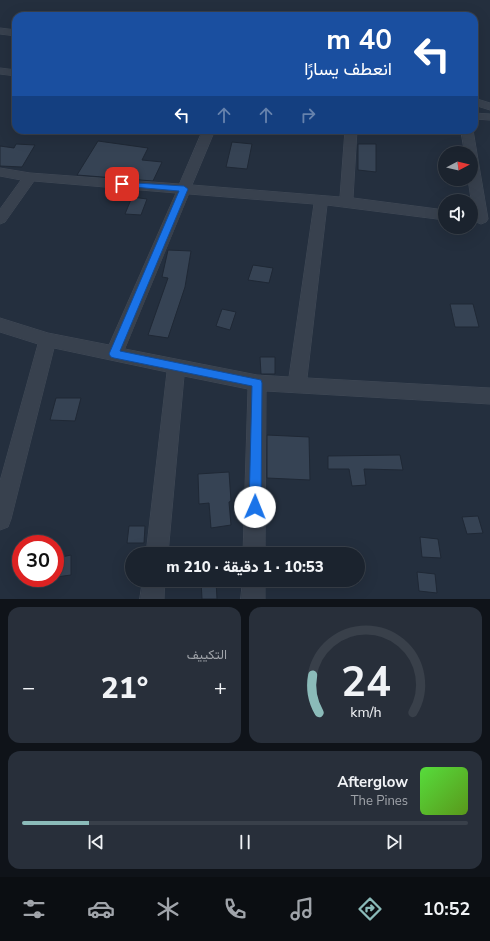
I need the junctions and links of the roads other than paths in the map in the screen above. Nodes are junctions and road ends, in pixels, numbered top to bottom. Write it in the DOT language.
graph roads {
  1 [pos="0,31"];
  2 [pos="12,32"];
  3 [pos="0,71"];
  4 [pos="12,72"];
  5 [pos="478,102"];
  6 [pos="490,107"];
  7 [pos="478,116"];
  8 [pos="490,117"];
  9 [pos="207,134"];
  10 [pos="351,134"];
  11 [pos="468,134"];
  12 [pos="470,146"];
  13 [pos="0,172"];
  14 [pos="30,176"];
  15 [pos="476,186"];
  16 [pos="184,189"];
  17 [pos="321,200"];
  18 [pos="346,202"];
  19 [pos="438,214"];
  20 [pos="0,219"];
  21 [pos="481,219"];
  22 [pos="0,326"];
  23 [pos="48,340"];
  24 [pos="114,354"];
  25 [pos="176,366"];
  26 [pos="257,383"];
  27 [pos="298,385"];
  28 [pos="490,396"];
  29 [pos="0,519"];
  30 [pos="158,547"];
  31 [pos="254,547"];
  32 [pos="153,587"];
  33 [pos="254,587"];
  34 [pos="152,599"];
  35 [pos="253,599"];
  1 -- 2 [label="street"];
  3 -- 4 [label="street"];
  5 -- 6 [label="street"];
  7 -- 8 [label="street"];
  9 -- 16 [label="street"];
  10 -- 18 [label="street"];
  11 -- 12 [label="street"];
  13 -- 14 [label="street"];
  14 -- 16 [label="street"];
  14 -- 20 [label="street"];
  15 -- 21 [label="street"];
  16 -- 17 [label="street"];
  16 -- 24 [label="street"];
  17 -- 18 [label="street"];
  17 -- 27 [label="street"];
  18 -- 19 [label="street"];
  22 -- 23 [label="street"];
  23 -- 24 [label="street"];
  23 -- 29 [label="street"];
  24 -- 25 [label="street"];
  25 -- 26 [label="street"];
  25 -- 30 [label="street"];
  26 -- 27 [label="street"];
  26 -- 31 [label="street"];
  27 -- 28 [label="street"];
  32 -- 34 [label="street"];
  33 -- 35 [label="street"];
}
